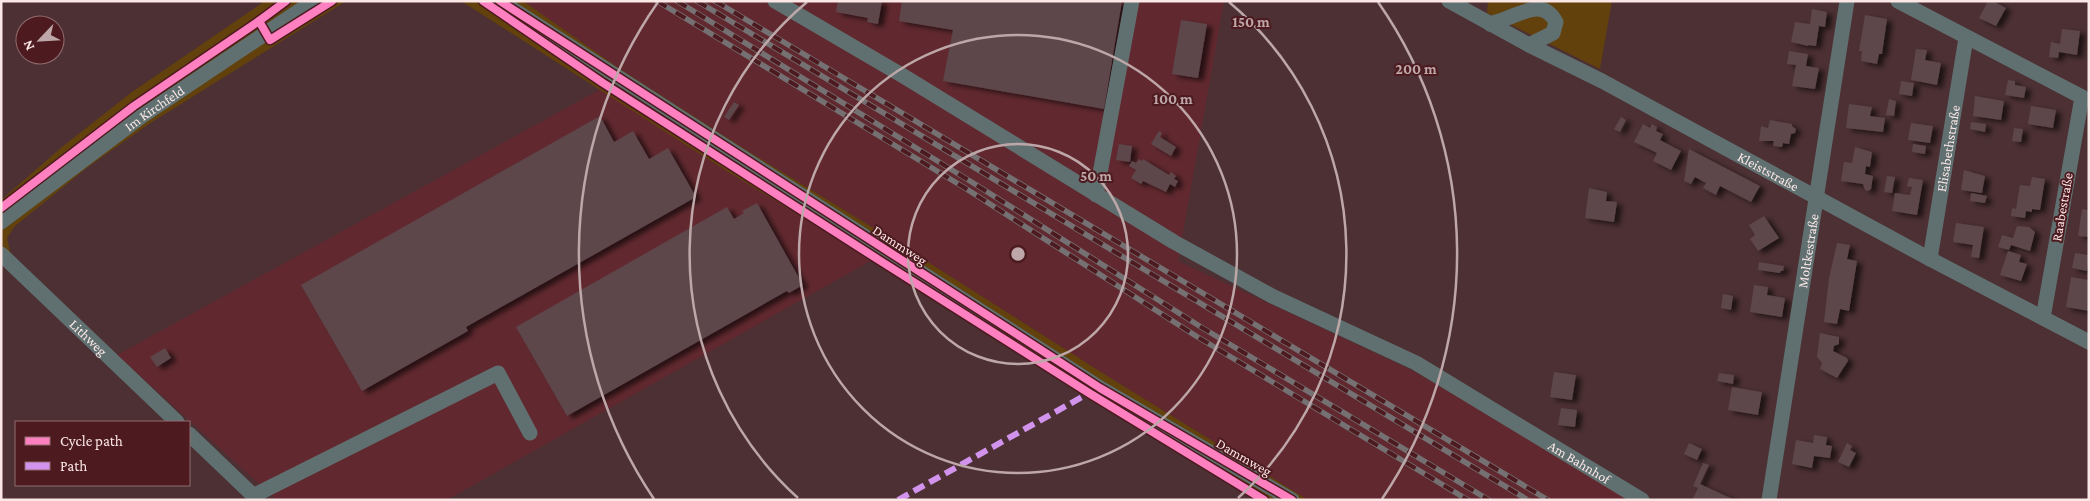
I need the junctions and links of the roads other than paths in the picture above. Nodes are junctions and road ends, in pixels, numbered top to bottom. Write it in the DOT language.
graph roads {
  1 [pos="314,1"];
  2 [pos="500,1"];
  3 [pos="775,1"];
  4 [pos="1132,1"];
  5 [pos="1449,1"];
  6 [pos="1847,1"];
  7 [pos="1898,1"];
  8 [pos="1490,24"];
  9 [pos="1966,38"];
  10 [pos="1529,45"];
  11 [pos="2085,99"];
  12 [pos="1096,196"];
  13 [pos="1816,197"];
  14 [pos="1,222"];
  15 [pos="1,254"];
  16 [pos="1930,259"];
  17 [pos="2043,318"];
  18 [pos="2089,342"];
  19 [pos="176,421"];
  20 [pos="530,433"];
  21 [pos="190,435"];
  22 [pos="255,498"];
  23 [pos="1292,500"];
  24 [pos="1642,500"];
  25 [pos="1769,500"];
  1 -- 14 [label="street, Im Kirchfeld"];
  2 -- 23 [label="street, Dammweg"];
  3 -- 12 [label="street, Am Bahnhof"];
  4 -- 12 [label="street"];
  5 -- 8 [label="street, Kleiststraße"];
  6 -- 13 [label="street, Moltkestraße"];
  7 -- 9 [label="street, Raabestraße"];
  8 -- 10 [label="street, Kleiststraße"];
  8 -- 10 [label="street"];
  9 -- 11 [label="street, Raabestraße"];
  9 -- 16 [label="street, Elisabethstraße"];
  10 -- 13 [label="street, Kleiststraße"];
  11 -- 17 [label="street, Raabestraße"];
  12 -- 24 [label="street, Am Bahnhof"];
  13 -- 16 [label="street, Kleiststraße"];
  13 -- 25 [label="street, Moltkestraße"];
  15 -- 19 [label="street, Lithweg"];
  16 -- 17 [label="street, Kleiststraße"];
  17 -- 18 [label="street, Kleiststraße"];
  20 -- 22 [label="street"];
  21 -- 22 [label="street"];
}
